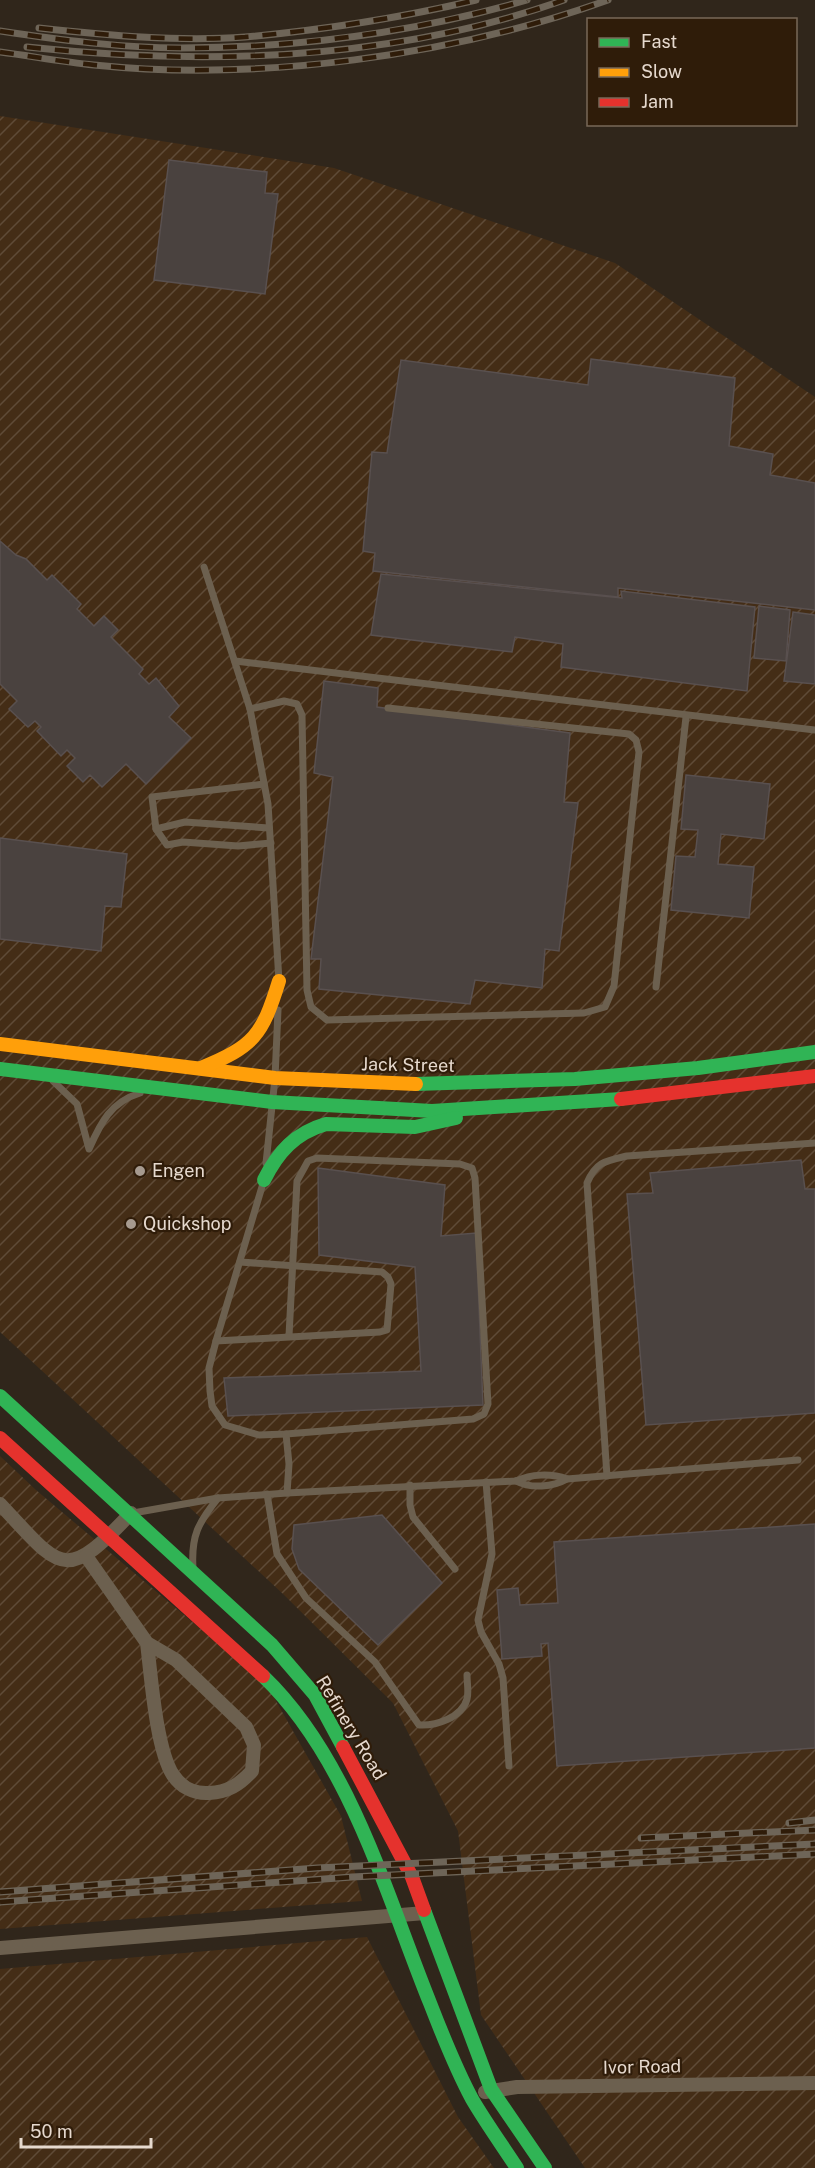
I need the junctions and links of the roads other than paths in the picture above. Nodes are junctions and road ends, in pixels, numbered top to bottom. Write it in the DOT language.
graph roads {
  1 [pos="204,567"];
  2 [pos="235,662"];
  3 [pos="388,708"];
  4 [pos="250,709"];
  5 [pos="686,717"];
  6 [pos="815,730"];
  7 [pos="264,784"];
  8 [pos="269,828"];
  9 [pos="156,829"];
  10 [pos="271,843"];
  11 [pos="279,981"];
  12 [pos="656,987"];
  13 [pos="0,1044"];
  14 [pos="815,1052"];
  15 [pos="0,1069"];
  16 [pos="198,1069"];
  17 [pos="37,1074"];
  18 [pos="815,1076"];
  19 [pos="275,1078"];
  20 [pos="160,1088"];
  21 [pos="272,1102"];
  22 [pos="496,1107"];
  23 [pos="815,1143"];
  24 [pos="264,1180"];
  25 [pos="240,1262"];
  26 [pos="291,1265"];
  27 [pos="290,1336"];
  28 [pos="216,1341"];
  29 [pos="0,1396"];
  30 [pos="286,1434"];
  31 [pos="0,1438"];
  32 [pos="798,1460"];
  33 [pos="607,1476"];
  34 [pos="486,1482"];
  35 [pos="410,1485"];
  36 [pos="287,1493"];
  37 [pos="267,1494"];
  38 [pos="218,1498"];
  39 [pos="0,1504"];
  40 [pos="131,1513"];
  41 [pos="108,1537"];
  42 [pos="86,1556"];
  43 [pos="454,1569"];
  44 [pos="194,1576"];
  45 [pos="147,1642"];
  46 [pos="467,1675"];
  47 [pos="316,1698"];
  48 [pos="295,1714"];
  49 [pos="509,1766"];
  50 [pos="423,1908"];
  51 [pos="394,1910"];
  52 [pos="0,1948"];
  53 [pos="815,2083"];
  54 [pos="491,2089"];
  55 [pos="472,2098"];
  56 [pos="517,2168"];
  57 [pos="545,2168"];
  1 -- 2 [label="lane"];
  2 -- 4 [label="lane"];
  2 -- 5 [label="lane"];
  3 -- 4 [label="lane"];
  4 -- 7 [label="lane"];
  5 -- 6 [label="lane"];
  5 -- 12 [label="lane"];
  7 -- 8 [label="lane"];
  7 -- 9 [label="lane"];
  8 -- 9 [label="lane"];
  8 -- 10 [label="lane"];
  9 -- 10 [label="lane"];
  10 -- 11 [label="lane"];
  11 -- 16 [label="main road"];
  11 -- 19 [label="lane"];
  13 -- 16 [label="main road, Jack Street"];
  14 -- 19 [label="main road, Jack Street"];
  15 -- 17 [label="main road"];
  16 -- 19 [label="main road, Jack Street"];
  17 -- 20 [label="main road"];
  17 -- 20 [label="lane"];
  18 -- 22 [label="main road"];
  19 -- 21 [label="lane"];
  20 -- 21 [label="main road"];
  21 -- 22 [label="main road"];
  21 -- 24 [label="lane"];
  22 -- 24 [label="main road"];
  23 -- 33 [label="lane"];
  24 -- 25 [label="lane"];
  25 -- 26 [label="lane"];
  25 -- 28 [label="lane"];
  26 -- 27 [label="lane"];
  26 -- 27 [label="lane"];
  26 -- 30 [label="lane"];
  27 -- 28 [label="lane"];
  28 -- 30 [label="lane"];
  29 -- 40 [label="main road, Refinery Road"];
  30 -- 36 [label="lane"];
  31 -- 41 [label="main road, Refinery Road"];
  32 -- 33 [label="lane"];
  33 -- 34 [label="lane"];
  34 -- 35 [label="lane"];
  34 -- 49 [label="lane"];
  35 -- 36 [label="lane"];
  35 -- 43 [label="lane"];
  36 -- 37 [label="lane"];
  37 -- 38 [label="lane"];
  37 -- 46 [label="lane"];
  38 -- 40 [label="lane"];
  38 -- 44 [label="lane"];
  39 -- 42 [label="street"];
  40 -- 41 [label="street"];
  40 -- 44 [label="main road, Refinery Road"];
  41 -- 42 [label="street"];
  41 -- 48 [label="main road, Refinery Road"];
  42 -- 45 [label="street"];
  44 -- 47 [label="main road, Refinery Road"];
  45 -- 45 [label="street"];
  47 -- 48 [label="main road"];
  47 -- 50 [label="main road, Refinery Road"];
  48 -- 51 [label="main road, Refinery Road"];
  50 -- 51 [label="street"];
  50 -- 54 [label="main road, Refinery Road"];
  51 -- 52 [label="street"];
  51 -- 55 [label="main road, Refinery Road"];
  53 -- 54 [label="street, Ivor Road"];
  54 -- 55 [label="street, Ivor Road"];
  54 -- 57 [label="main road, Refinery Road"];
  55 -- 56 [label="main road, Refinery Road"];
}
